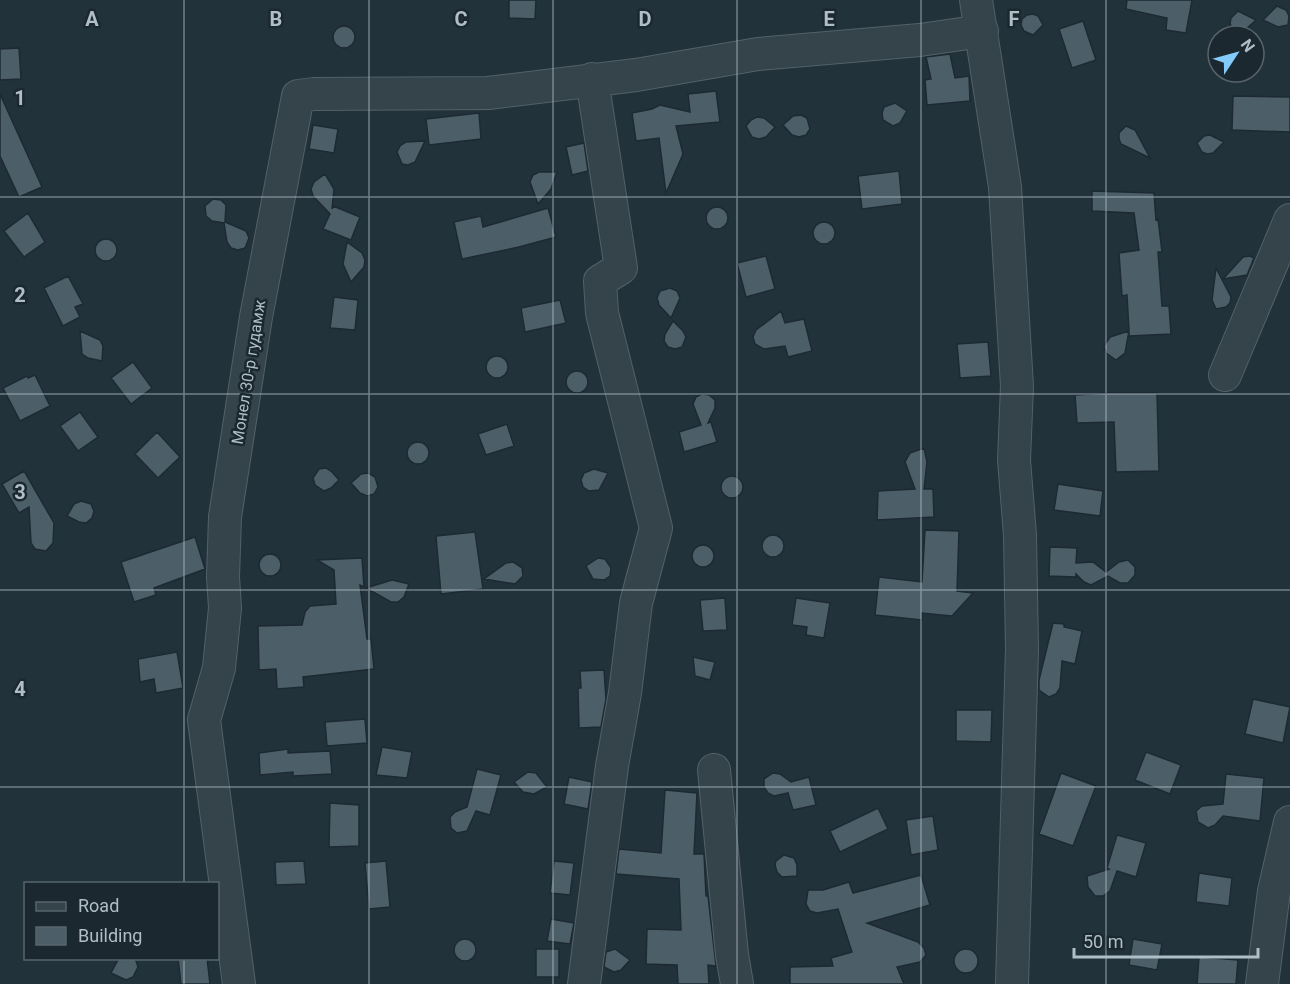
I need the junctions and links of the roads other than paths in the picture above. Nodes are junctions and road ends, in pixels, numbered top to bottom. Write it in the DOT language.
graph roads {
  1 [pos="975,0"];
  2 [pos="982,31"];
  3 [pos="592,79"];
  4 [pos="1290,220"];
  5 [pos="1225,375"];
  6 [pos="714,770"];
  7 [pos="1290,822"];
  8 [pos="239,984"];
  9 [pos="584,984"];
  10 [pos="737,984"];
  11 [pos="1012,984"];
  12 [pos="1262,984"];
  1 -- 2 [label="street"];
  2 -- 3 [label="street, Монел 30-р гудамж"];
  2 -- 11 [label="street"];
  3 -- 8 [label="street, Монел 30-р гудамж"];
  3 -- 9 [label="street"];
  4 -- 5 [label="street"];
  6 -- 10 [label="street"];
  7 -- 12 [label="street"];
}
